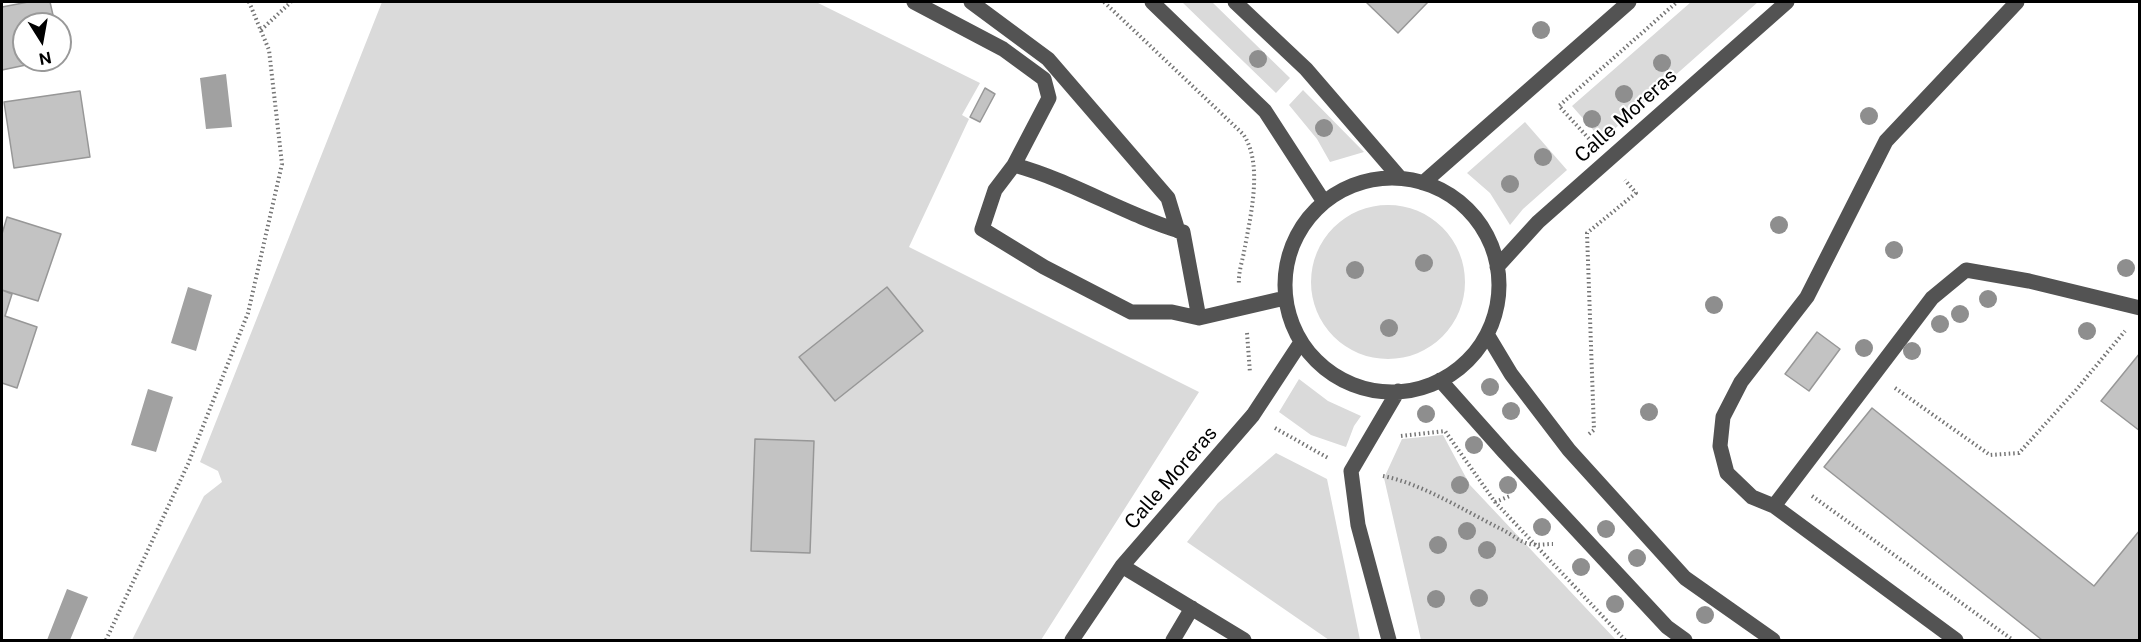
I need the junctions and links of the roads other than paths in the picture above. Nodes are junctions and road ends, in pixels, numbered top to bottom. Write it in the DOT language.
graph roads {
  1 [pos="914,2"];
  2 [pos="971,2"];
  3 [pos="1152,2"];
  4 [pos="1235,2"];
  5 [pos="1629,2"];
  6 [pos="1787,2"];
  7 [pos="2018,2"];
  8 [pos="1014,165"];
  9 [pos="1400,178"];
  10 [pos="1423,183"];
  11 [pos="1324,202"];
  12 [pos="1178,231"];
  13 [pos="1497,267"];
  14 [pos="1285,298"];
  15 [pos="2139,308"];
  16 [pos="1199,318"];
  17 [pos="1487,334"];
  18 [pos="1301,342"];
  19 [pos="1440,380"];
  20 [pos="1398,391"];
  21 [pos="1774,506"];
  22 [pos="1122,566"];
  23 [pos="1192,608"];
  24 [pos="1072,640"];
  25 [pos="1173,640"];
  26 [pos="1244,640"];
  27 [pos="1389,640"];
  28 [pos="1685,640"];
  29 [pos="1773,640"];
  30 [pos="1956,640"];
  1 -- 8 [label="street"];
  2 -- 12 [label="street"];
  3 -- 11 [label="street"];
  4 -- 9 [label="street"];
  5 -- 10 [label="street"];
  6 -- 13 [label="street, Calle Moreras"];
  7 -- 21 [label="street"];
  8 -- 12 [label="street"];
  8 -- 16 [label="street"];
  9 -- 10 [label="street"];
  9 -- 11 [label="street"];
  10 -- 13 [label="street"];
  11 -- 14 [label="street"];
  12 -- 16 [label="street"];
  13 -- 17 [label="street"];
  14 -- 16 [label="street"];
  14 -- 18 [label="street"];
  15 -- 21 [label="street"];
  17 -- 19 [label="street"];
  17 -- 29 [label="street"];
  18 -- 20 [label="street"];
  18 -- 22 [label="street, Calle Moreras"];
  19 -- 20 [label="street"];
  19 -- 28 [label="street"];
  20 -- 27 [label="street"];
  21 -- 30 [label="street"];
  22 -- 23 [label="street"];
  22 -- 24 [label="street, Calle Moreras"];
  23 -- 25 [label="street"];
  23 -- 26 [label="street"];
}
